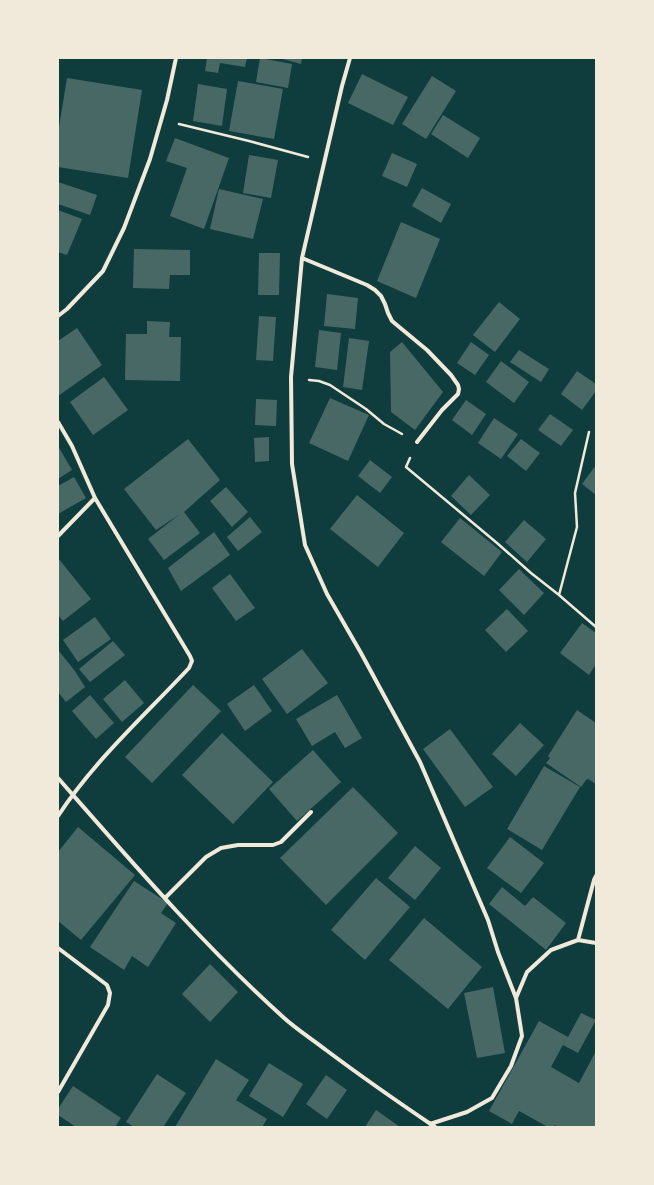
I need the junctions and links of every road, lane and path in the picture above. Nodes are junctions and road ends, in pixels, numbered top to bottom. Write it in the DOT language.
graph roads {
  1 [pos="176,58"];
  2 [pos="350,58"];
  3 [pos="161,119"];
  4 [pos="324,162"];
  5 [pos="302,258"];
  6 [pos="58,316"];
  7 [pos="290,377"];
  8 [pos="58,422"];
  9 [pos="589,432"];
  10 [pos="417,442"];
  11 [pos="95,498"];
  12 [pos="58,536"];
  13 [pos="559,596"];
  14 [pos="596,627"];
  15 [pos="58,778"];
  16 [pos="72,794"];
  17 [pos="311,812"];
  18 [pos="58,816"];
  19 [pos="596,876"];
  20 [pos="165,898"];
  21 [pos="578,940"];
  22 [pos="596,943"];
  23 [pos="58,948"];
  24 [pos="516,998"];
  25 [pos="58,1092"];
  26 [pos="430,1124"];
  27 [pos="435,1127"];
  1 -- 3 [label="street"];
  2 -- 4 [label="street"];
  3 -- 4 [label="path"];
  3 -- 6 [label="street"];
  4 -- 5 [label="street"];
  5 -- 7 [label="street"];
  5 -- 10 [label="street"];
  7 -- 10 [label="path"];
  7 -- 24 [label="street"];
  8 -- 11 [label="street"];
  9 -- 13 [label="path"];
  10 -- 13 [label="path"];
  11 -- 12 [label="street"];
  11 -- 16 [label="street"];
  13 -- 14 [label="path"];
  15 -- 16 [label="street"];
  16 -- 18 [label="street"];
  16 -- 20 [label="street"];
  17 -- 20 [label="street"];
  19 -- 21 [label="street"];
  20 -- 26 [label="street"];
  21 -- 22 [label="street"];
  21 -- 24 [label="street"];
  23 -- 25 [label="street"];
  24 -- 26 [label="street"];
  26 -- 27 [label="street"];
}
